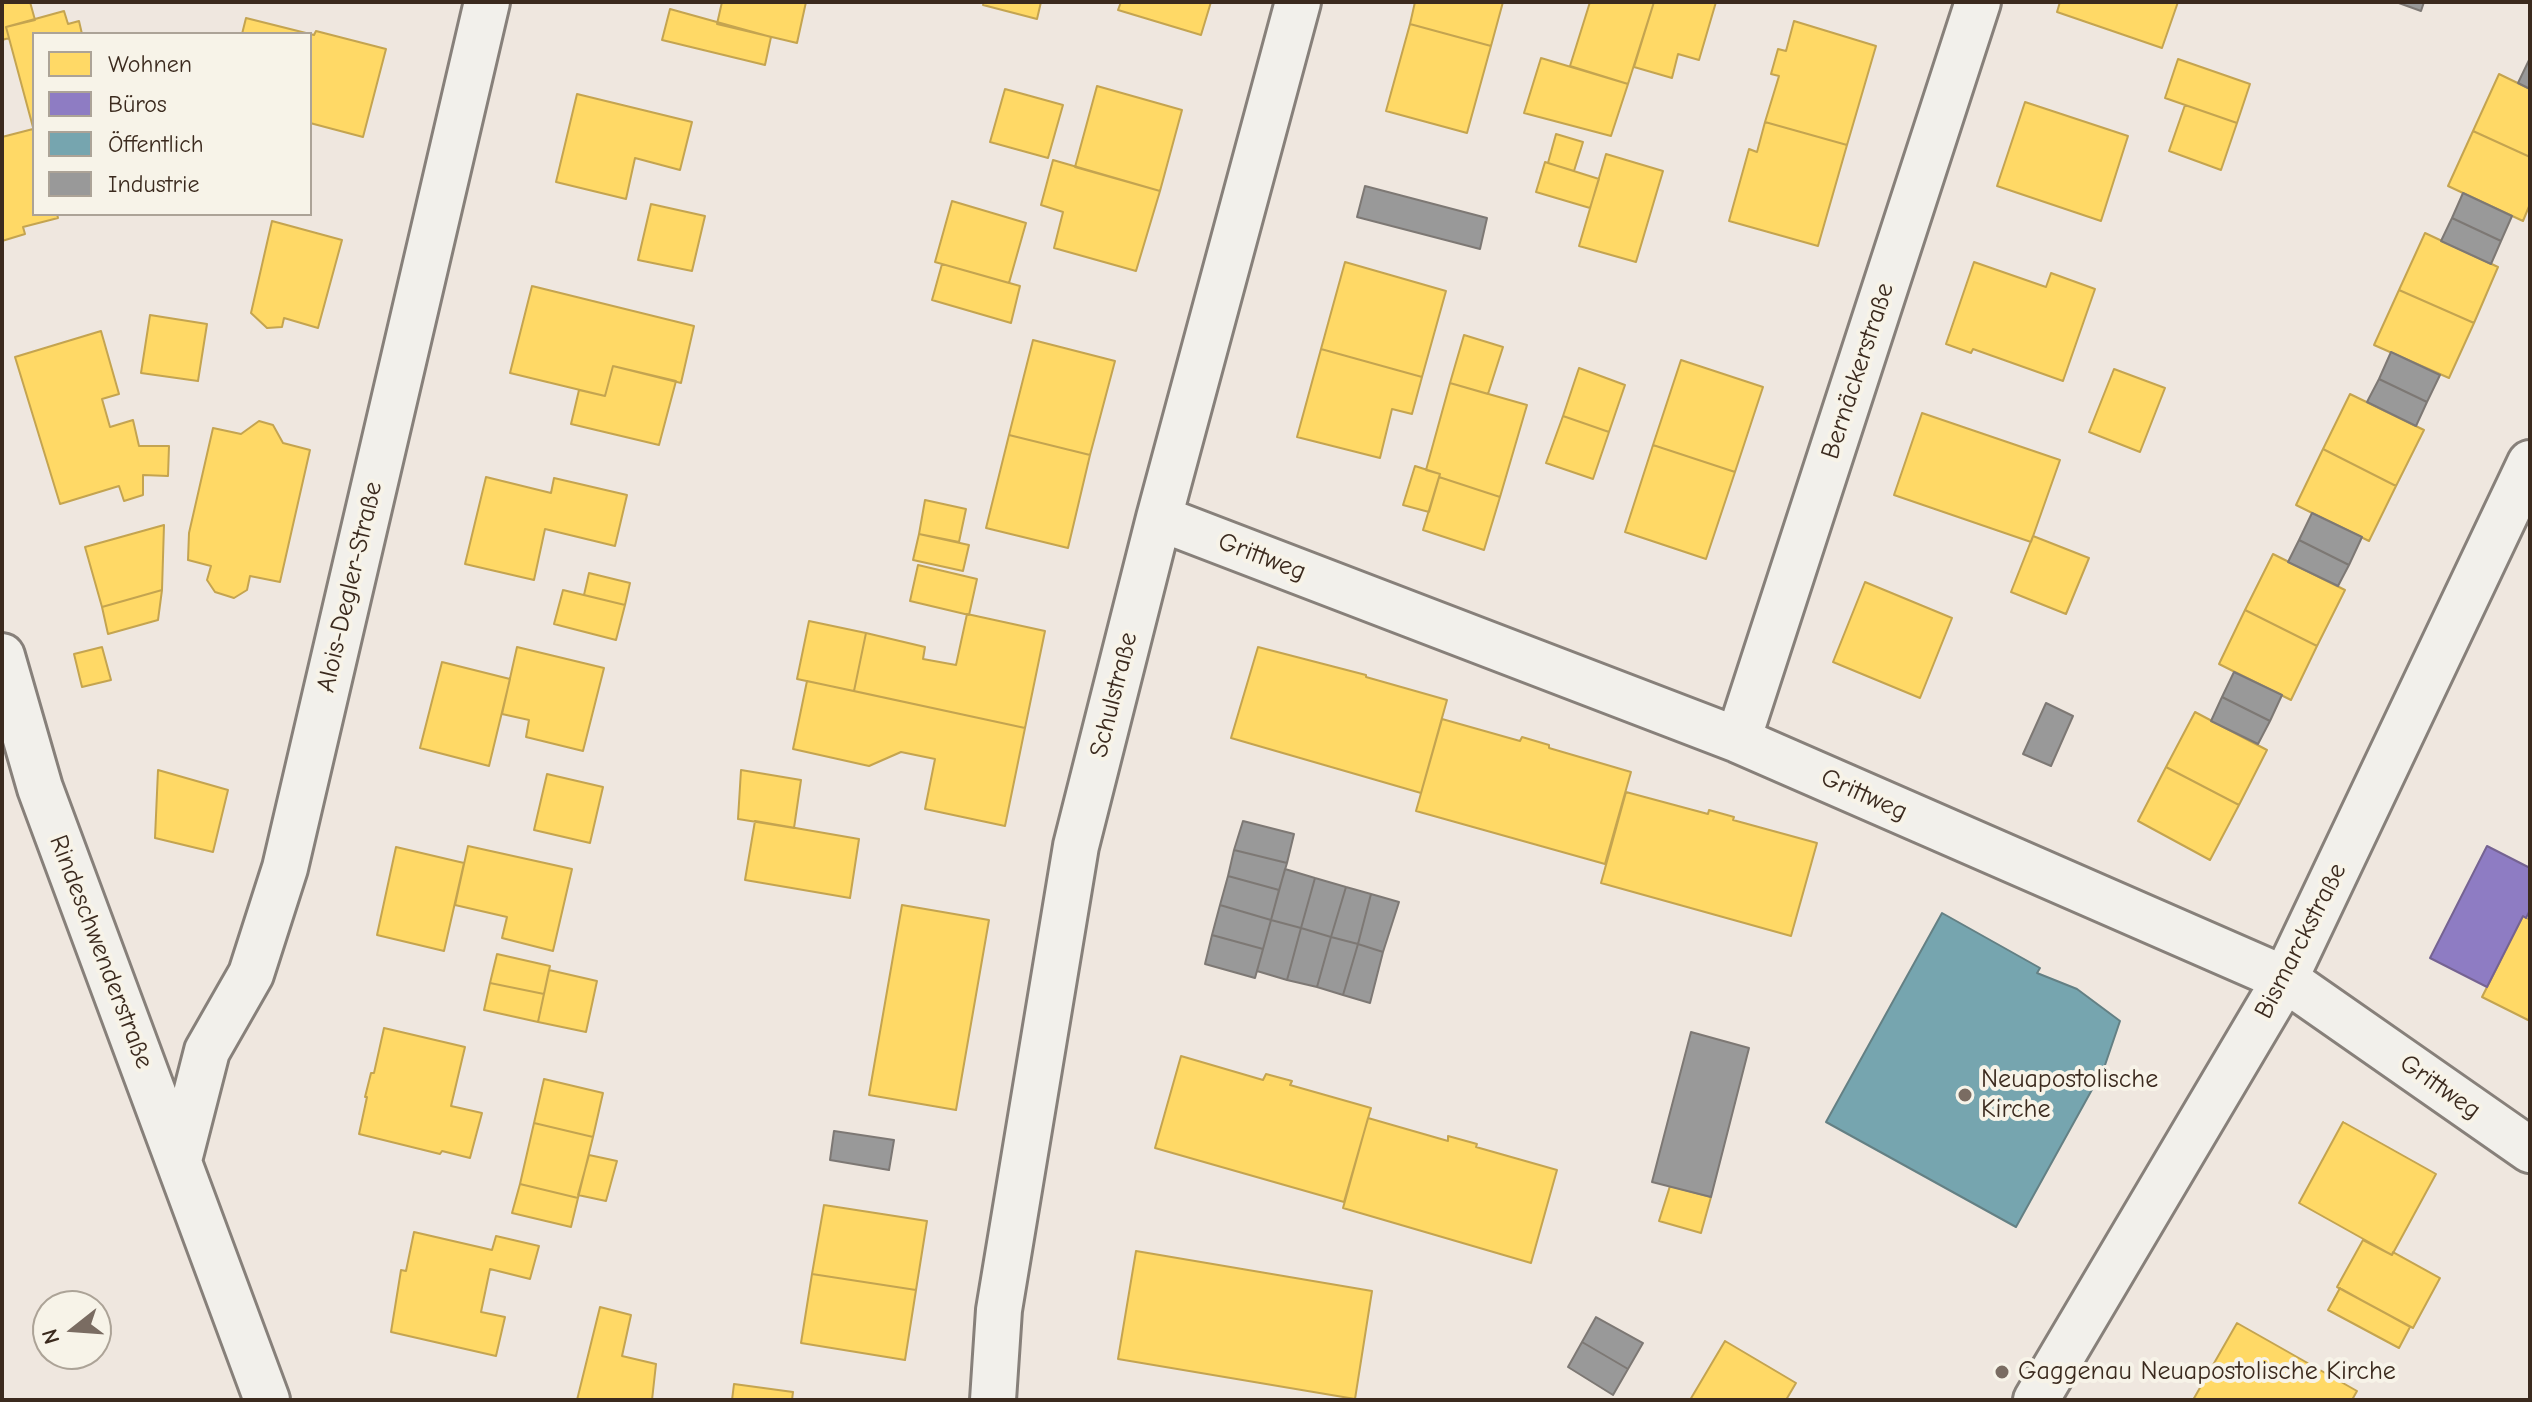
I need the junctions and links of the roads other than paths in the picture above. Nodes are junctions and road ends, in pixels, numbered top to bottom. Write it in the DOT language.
graph roads {
  1 [pos="487,2"];
  2 [pos="1298,2"];
  3 [pos="1978,2"];
  4 [pos="2530,463"];
  5 [pos="1159,518"];
  6 [pos="2,656"];
  7 [pos="1738,740"];
  8 [pos="2285,979"];
  9 [pos="2530,1150"];
  10 [pos="179,1160"];
  11 [pos="267,1400"];
  12 [pos="993,1400"];
  13 [pos="2036,1400"];
  1 -- 10 [label="street, Alois-Degler-Straße"];
  2 -- 5 [label="street, Schulstraße"];
  3 -- 7 [label="street, Bernäckerstraße"];
  4 -- 8 [label="street, Bismarckstraße"];
  5 -- 7 [label="street, Grittweg"];
  5 -- 12 [label="street, Schulstraße"];
  6 -- 10 [label="street, Rindeschwenderstraße"];
  7 -- 8 [label="street, Grittweg"];
  8 -- 9 [label="street, Grittweg"];
  8 -- 13 [label="street, Bismarckstraße"];
  10 -- 11 [label="street, Rindeschwenderstraße"];
}
